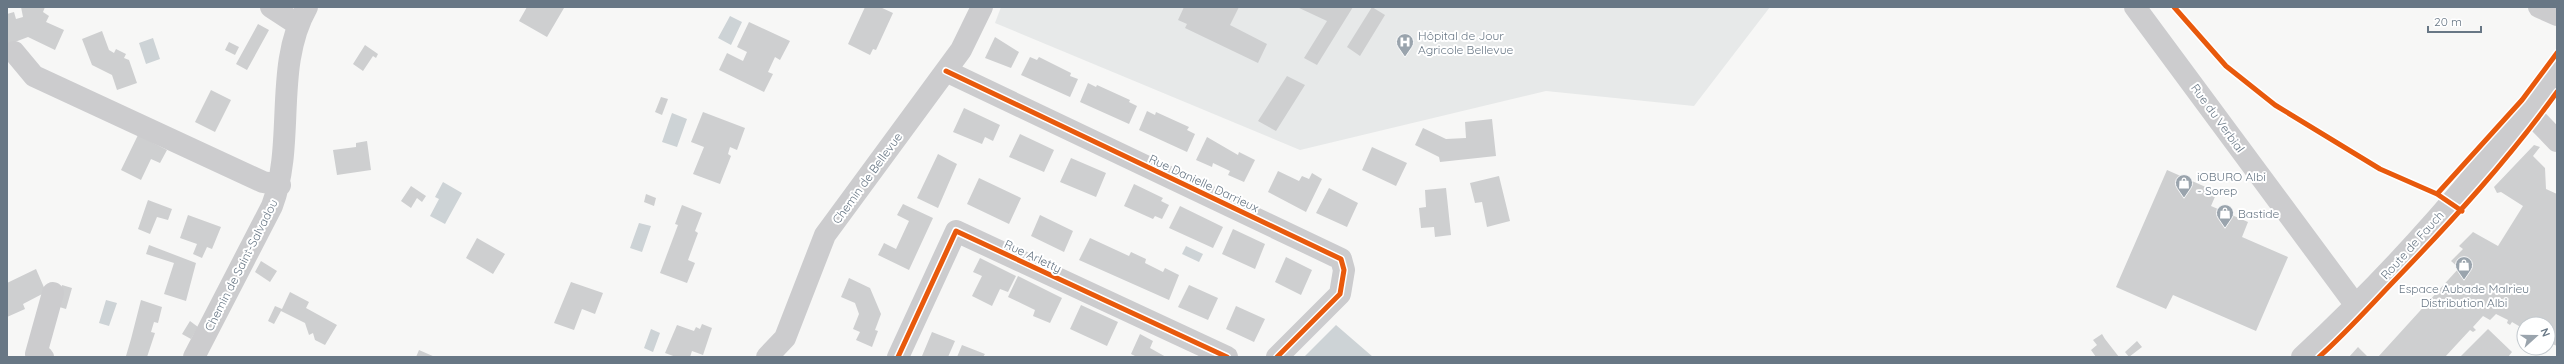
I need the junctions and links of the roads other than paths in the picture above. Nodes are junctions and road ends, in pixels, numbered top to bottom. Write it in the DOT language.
graph roads {
  1 [pos="271,7"];
  2 [pos="982,7"];
  3 [pos="2135,7"];
  4 [pos="2539,7"];
  5 [pos="2557,15"];
  6 [pos="302,16"];
  7 [pos="14,52"];
  8 [pos="2557,69"];
  9 [pos="946,71"];
  10 [pos="2527,110"];
  11 [pos="2557,141"];
  12 [pos="280,185"];
  13 [pos="53,293"];
  14 [pos="2357,307"];
  15 [pos="43,357"];
  16 [pos="194,357"];
  17 [pos="767,357"];
  18 [pos="898,357"];
  19 [pos="1227,357"];
  20 [pos="1277,357"];
  21 [pos="2302,357"];
  1 -- 6 [label="street"];
  2 -- 9 [label="street, Chemin de Bellevue"];
  3 -- 14 [label="street, Rue du Verbial"];
  4 -- 5 [label="street"];
  6 -- 12 [label="street, Chemin de Saint-Salvadou"];
  7 -- 12 [label="street"];
  8 -- 10 [label="street, Route de Fauch"];
  9 -- 17 [label="street, Chemin de Bellevue"];
  9 -- 20 [label="street, Rue Danielle Darrieux"];
  10 -- 11 [label="street"];
  10 -- 14 [label="street, Route de Fauch"];
  12 -- 16 [label="street, Chemin de Saint-Salvadou"];
  13 -- 15 [label="street"];
  14 -- 21 [label="street, Route de Fauch"];
  18 -- 19 [label="street, Rue Arletty"];
}
